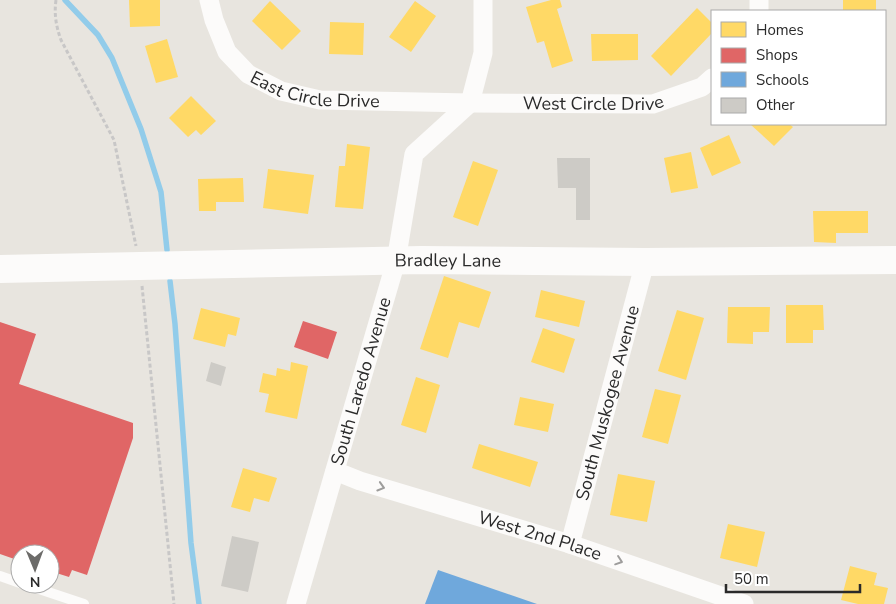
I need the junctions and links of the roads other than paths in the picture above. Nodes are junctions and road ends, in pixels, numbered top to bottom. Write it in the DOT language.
graph roads {
  1 [pos="209,0"];
  2 [pos="483,0"];
  3 [pos="711,79"];
  4 [pos="470,103"];
  5 [pos="896,260"];
  6 [pos="396,261"];
  7 [pos="645,262"];
  8 [pos="0,269"];
  9 [pos="335,471"];
  10 [pos="570,544"];
  11 [pos="54,594"];
  12 [pos="84,604"];
  13 [pos="296,604"];
  14 [pos="744,604"];
  1 -- 4 [label="street, East Circle Drive"];
  2 -- 4 [label="street"];
  3 -- 4 [label="street, West Circle Drive"];
  4 -- 6 [label="street, South Laredo Avenue"];
  5 -- 7 [label="street, Bradley Lane"];
  6 -- 7 [label="street, Bradley Lane"];
  6 -- 8 [label="street, Bradley Lane"];
  6 -- 9 [label="street, South Laredo Avenue"];
  7 -- 10 [label="street, South Muskogee Avenue"];
  9 -- 10 [label="street, West 2nd Place, one-way"];
  9 -- 13 [label="street, South Laredo Avenue"];
  10 -- 14 [label="street, West 2nd Place, one-way"];
  11 -- 12 [label="lane"];
}
